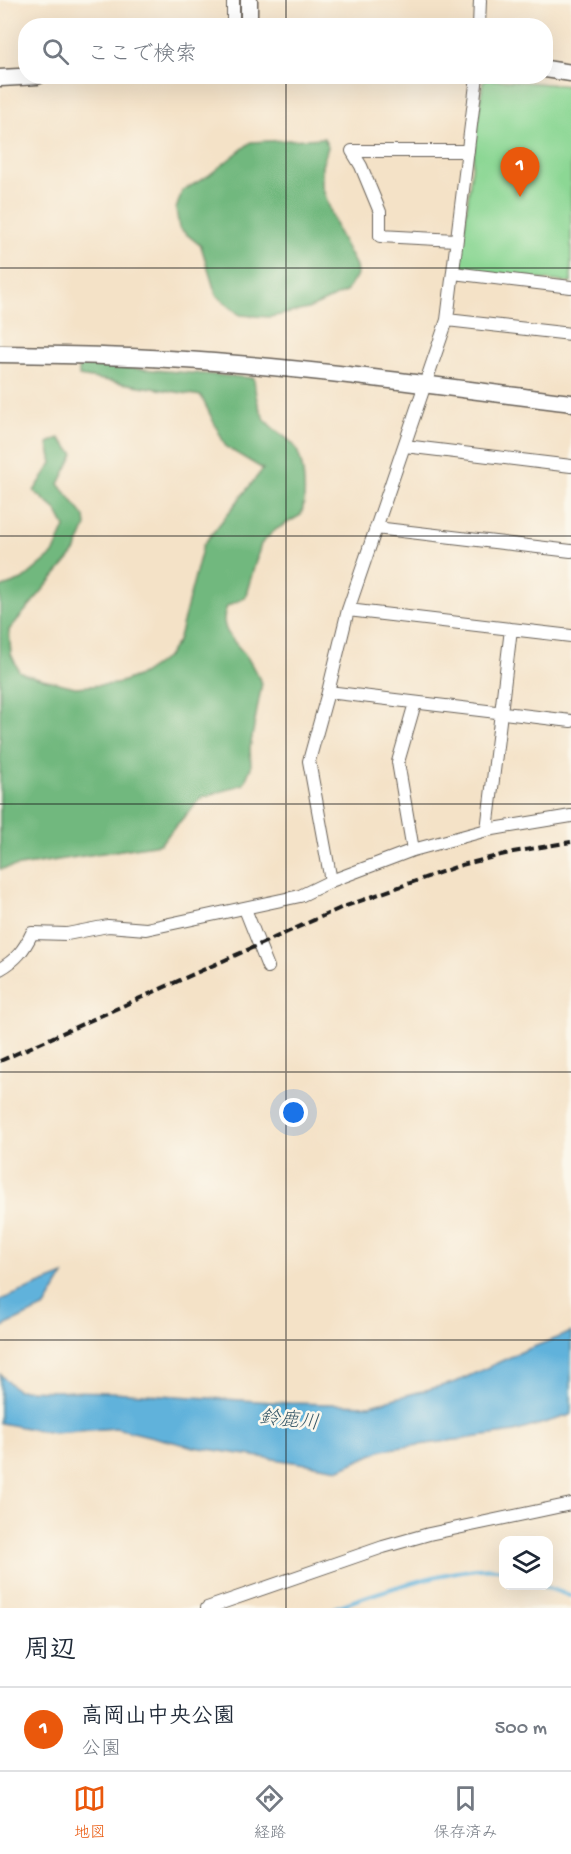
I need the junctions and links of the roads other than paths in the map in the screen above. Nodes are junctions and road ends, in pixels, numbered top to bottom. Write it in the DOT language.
graph roads {
  1 [pos="233,0"];
  2 [pos="249,0"];
  3 [pos="480,0"];
  4 [pos="233,18"];
  5 [pos="249,18"];
  6 [pos="479,18"];
  7 [pos="553,70"];
  8 [pos="571,73"];
  9 [pos="18,77"];
  10 [pos="0,78"];
  11 [pos="476,84"];
  12 [pos="468,152"];
  13 [pos="456,240"];
  14 [pos="453,273"];
  15 [pos="571,287"];
  16 [pos="447,320"];
  17 [pos="571,334"];
  18 [pos="0,354"];
  19 [pos="426,385"];
  20 [pos="571,403"];
  21 [pos="405,446"];
  22 [pos="571,466"];
  23 [pos="376,528"];
  24 [pos="571,551"];
  25 [pos="348,610"];
  26 [pos="512,629"];
  27 [pos="571,636"];
  28 [pos="328,692"];
  29 [pos="415,703"];
  30 [pos="501,713"];
  31 [pos="571,721"];
  32 [pos="571,816"];
  33 [pos="487,830"];
  34 [pos="413,850"];
  35 [pos="331,881"];
  36 [pos="245,909"];
  37 [pos="268,967"];
  38 [pos="0,969"];
  39 [pos="571,1504"];
  40 [pos="207,1608"];
  1 -- 4 [label="street"];
  2 -- 5 [label="street"];
  3 -- 6 [label="street"];
  7 -- 8 [label="street"];
  9 -- 10 [label="street"];
  11 -- 12 [label="street"];
  12 -- 13 [label="street"];
  12 -- 13 [label="street"];
  13 -- 14 [label="street"];
  14 -- 15 [label="street"];
  14 -- 16 [label="street"];
  16 -- 17 [label="street"];
  16 -- 19 [label="street"];
  18 -- 19 [label="street"];
  19 -- 20 [label="street"];
  19 -- 21 [label="street"];
  21 -- 22 [label="street"];
  21 -- 23 [label="street"];
  23 -- 24 [label="street"];
  23 -- 25 [label="street"];
  25 -- 26 [label="street"];
  25 -- 28 [label="street"];
  26 -- 27 [label="street"];
  26 -- 30 [label="street"];
  28 -- 29 [label="street"];
  28 -- 35 [label="street"];
  29 -- 30 [label="street"];
  29 -- 34 [label="street"];
  30 -- 31 [label="street"];
  30 -- 33 [label="street"];
  32 -- 33 [label="street"];
  33 -- 34 [label="street"];
  34 -- 35 [label="street"];
  35 -- 36 [label="street"];
  36 -- 37 [label="street"];
  36 -- 38 [label="street"];
  39 -- 40 [label="street"];
}
